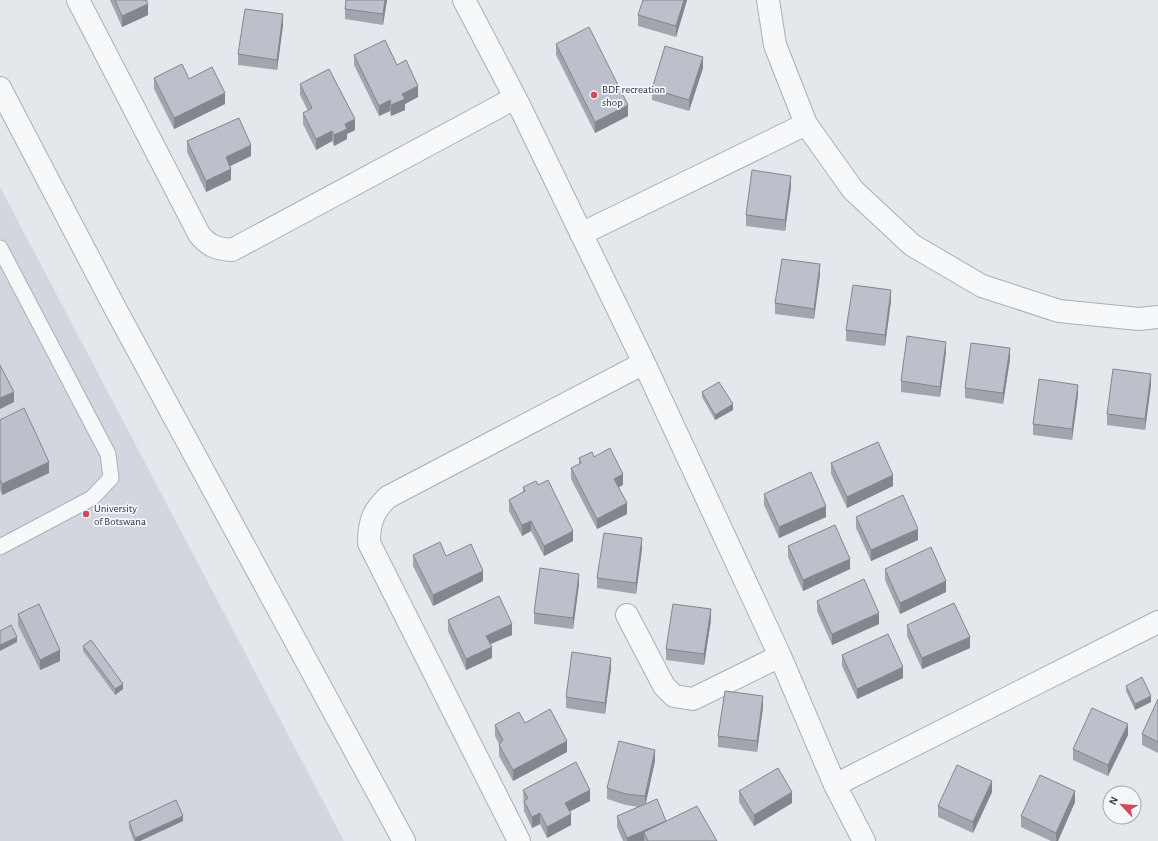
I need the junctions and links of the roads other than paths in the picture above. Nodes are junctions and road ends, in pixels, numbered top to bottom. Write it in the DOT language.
graph roads {
  1 [pos="78,0"];
  2 [pos="464,0"];
  3 [pos="768,0"];
  4 [pos="0,88"];
  5 [pos="515,98"];
  6 [pos="806,124"];
  7 [pos="581,234"];
  8 [pos="0,248"];
  9 [pos="1158,316"];
  10 [pos="644,363"];
  11 [pos="0,547"];
  12 [pos="627,615"];
  13 [pos="1158,622"];
  14 [pos="780,656"];
  15 [pos="835,785"];
  16 [pos="404,841"];
  17 [pos="519,841"];
  18 [pos="864,841"];
  1 -- 5 [label="street"];
  2 -- 5 [label="street"];
  3 -- 6 [label="street"];
  4 -- 16 [label="street"];
  5 -- 7 [label="street"];
  6 -- 7 [label="street"];
  6 -- 9 [label="street"];
  7 -- 10 [label="street"];
  8 -- 11 [label="lane"];
  10 -- 14 [label="street"];
  10 -- 17 [label="street"];
  12 -- 14 [label="street"];
  13 -- 15 [label="street"];
  14 -- 15 [label="street"];
  15 -- 18 [label="street"];
}
